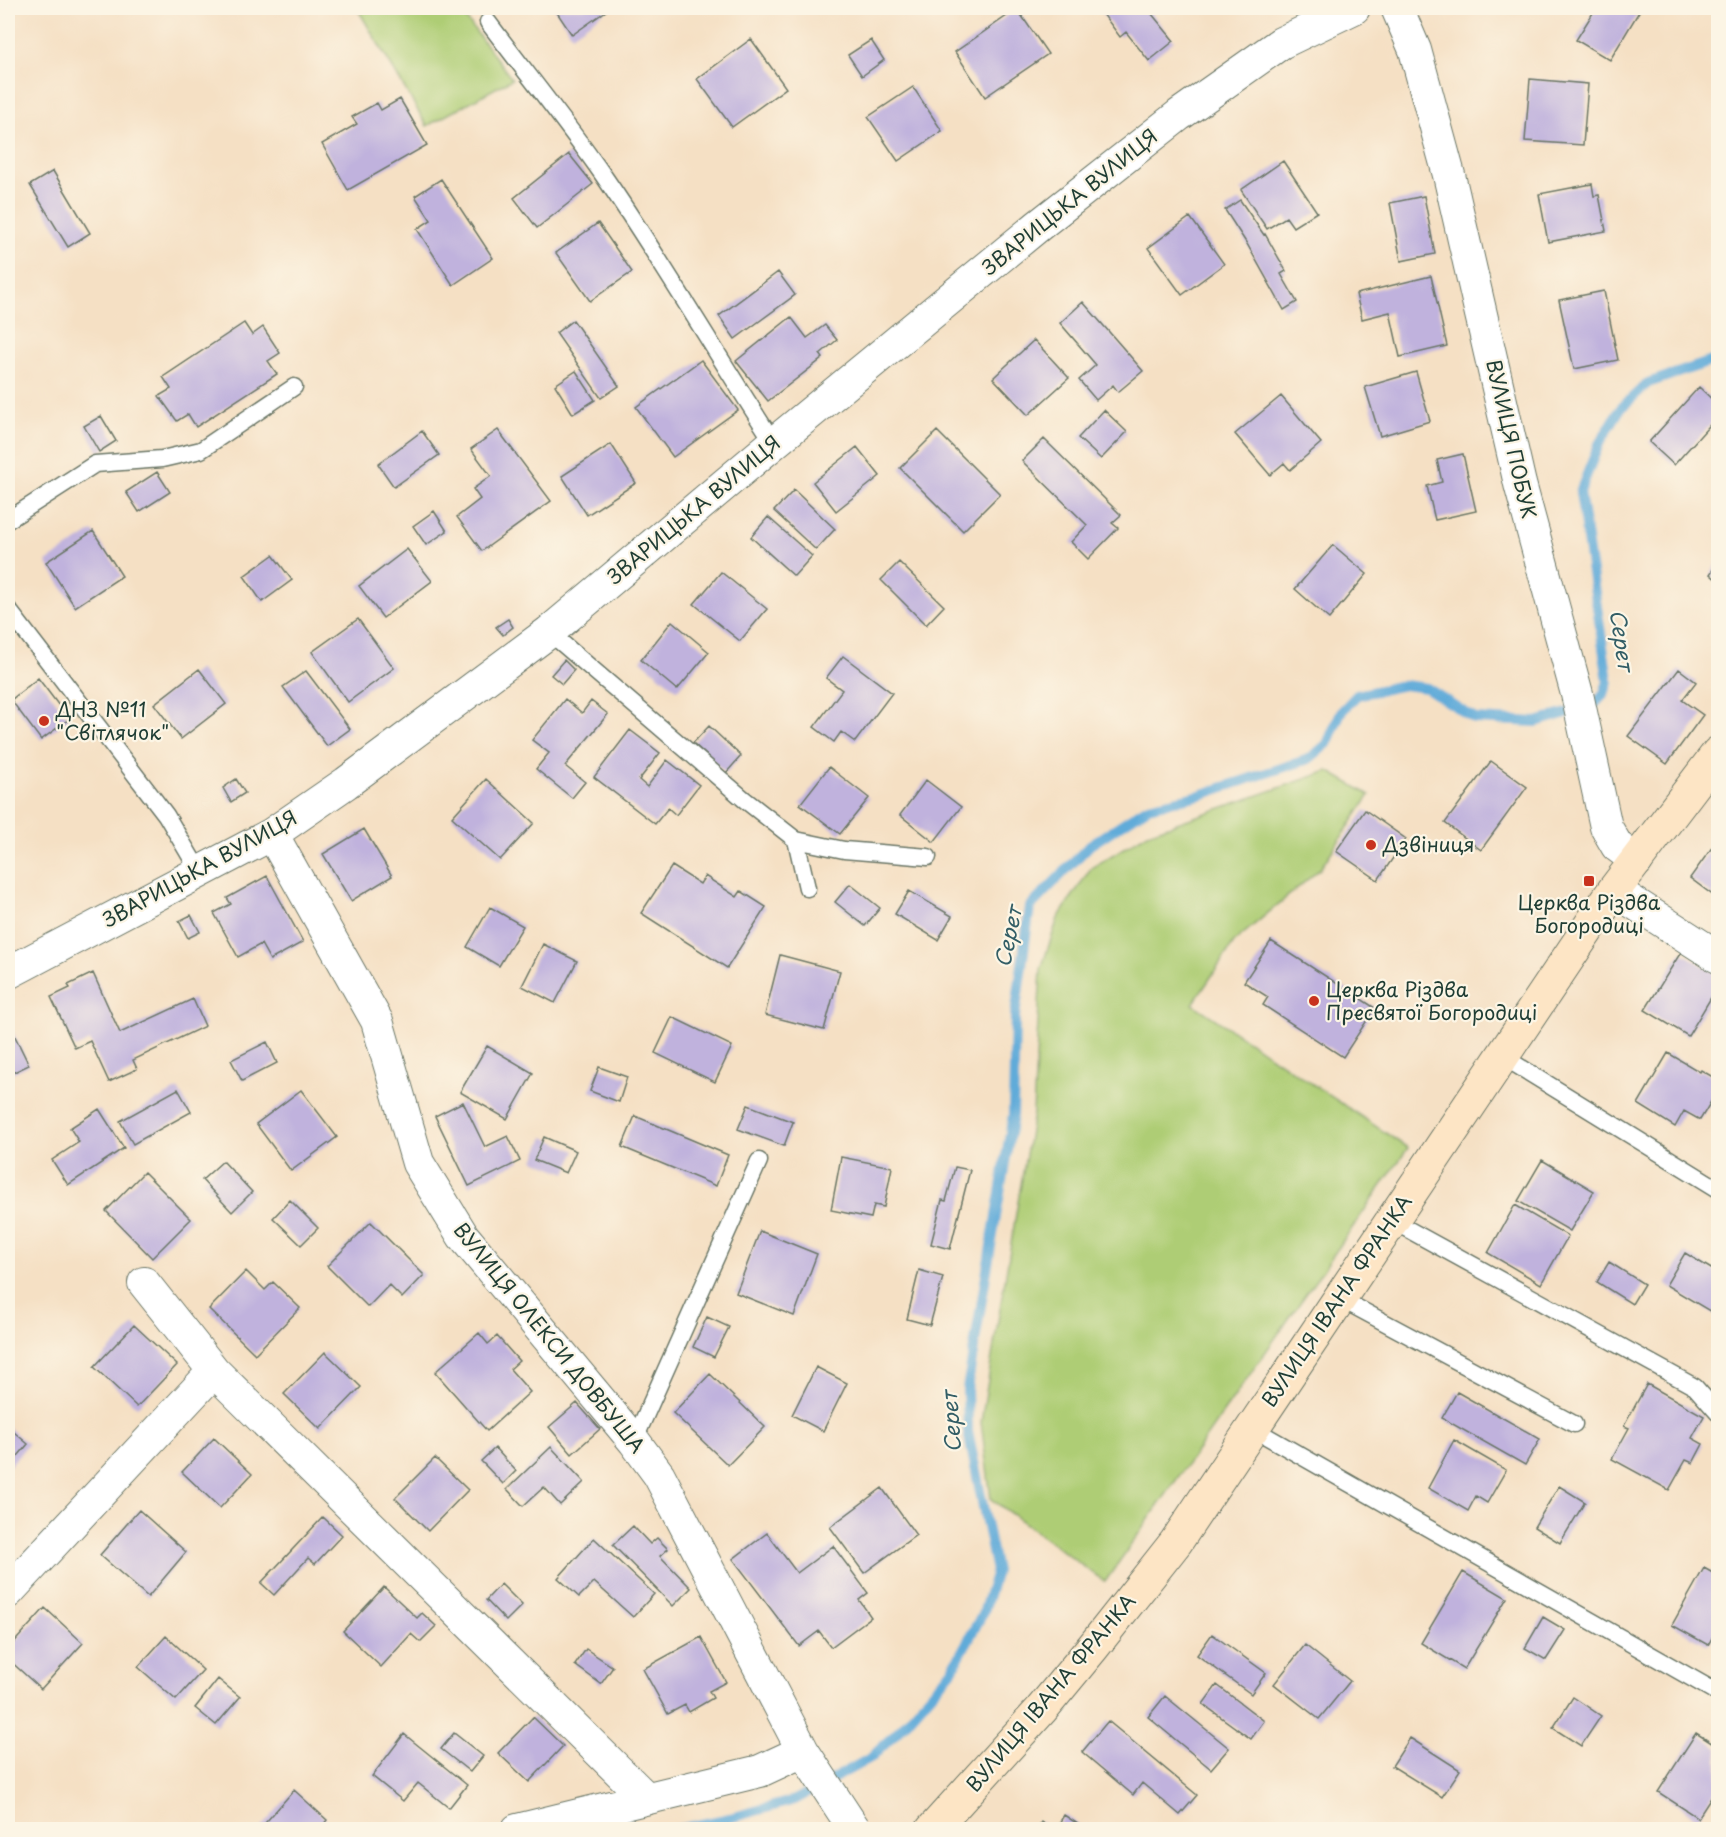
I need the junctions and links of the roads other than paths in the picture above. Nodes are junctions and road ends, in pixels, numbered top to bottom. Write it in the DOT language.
graph roads {
  1 [pos="1354,8"];
  2 [pos="1397,8"];
  3 [pos="488,22"];
  4 [pos="294,387"];
  5 [pos="774,443"];
  6 [pos="8,520"];
  7 [pos="8,609"];
  8 [pos="549,632"];
  9 [pos="1719,753"];
  10 [pos="272,834"];
  11 [pos="796,840"];
  12 [pos="928,857"];
  13 [pos="1637,861"];
  14 [pos="200,871"];
  15 [pos="807,888"];
  16 [pos="1614,890"];
  17 [pos="1719,957"];
  18 [pos="8,973"];
  19 [pos="1502,1056"];
  20 [pos="759,1161"];
  21 [pos="1719,1189"];
  22 [pos="1391,1220"];
  23 [pos="144,1283"];
  24 [pos="1339,1298"];
  25 [pos="214,1371"];
  26 [pos="1719,1413"];
  27 [pos="1574,1424"];
  28 [pos="1252,1428"];
  29 [pos="634,1441"];
  30 [pos="8,1592"];
  31 [pos="1719,1693"];
  32 [pos="807,1757"];
  33 [pos="646,1798"];
  34 [pos="517,1830"];
  35 [pos="855,1830"];
  36 [pos="932,1830"];
  1 -- 5 [label="street, ЗВАРИЦЬКА ВУЛИЦЯ"];
  2 -- 13 [label="street, ВУЛИЦЯ ПОБУК"];
  3 -- 5 [label="lane"];
  4 -- 6 [label="lane"];
  5 -- 8 [label="street, ЗВАРИЦЬКА ВУЛИЦЯ"];
  7 -- 14 [label="lane"];
  8 -- 10 [label="street, ЗВАРИЦЬКА ВУЛИЦЯ"];
  8 -- 11 [label="lane"];
  9 -- 13 [label="main road, ВУЛИЦЯ ІВАНА ФРАНКА"];
  10 -- 14 [label="street, ЗВАРИЦЬКА ВУЛИЦЯ"];
  10 -- 29 [label="street, ВУЛИЦЯ ОЛЕКСИ ДОВБУША"];
  11 -- 12 [label="lane"];
  11 -- 15 [label="lane"];
  13 -- 16 [label="main road, ВУЛИЦЯ ІВАНА ФРАНКА"];
  14 -- 18 [label="street, ЗВАРИЦЬКА ВУЛИЦЯ"];
  16 -- 17 [label="street"];
  16 -- 19 [label="main road, ВУЛИЦЯ ІВАНА ФРАНКА"];
  19 -- 21 [label="lane"];
  19 -- 22 [label="main road, ВУЛИЦЯ ІВАНА ФРАНКА"];
  20 -- 29 [label="lane"];
  22 -- 24 [label="main road, ВУЛИЦЯ ІВАНА ФРАНКА"];
  22 -- 26 [label="lane"];
  23 -- 25 [label="street"];
  24 -- 27 [label="lane"];
  24 -- 28 [label="main road, ВУЛИЦЯ ІВАНА ФРАНКА"];
  25 -- 30 [label="street"];
  25 -- 33 [label="street"];
  28 -- 31 [label="lane"];
  28 -- 36 [label="main road, ВУЛИЦЯ ІВАНА ФРАНКА"];
  29 -- 32 [label="street, ВУЛИЦЯ ОЛЕКСИ ДОВБУША"];
  32 -- 33 [label="street"];
  32 -- 35 [label="street, ВУЛИЦЯ ОЛЕКСИ ДОВБУША"];
  33 -- 34 [label="street"];
}
